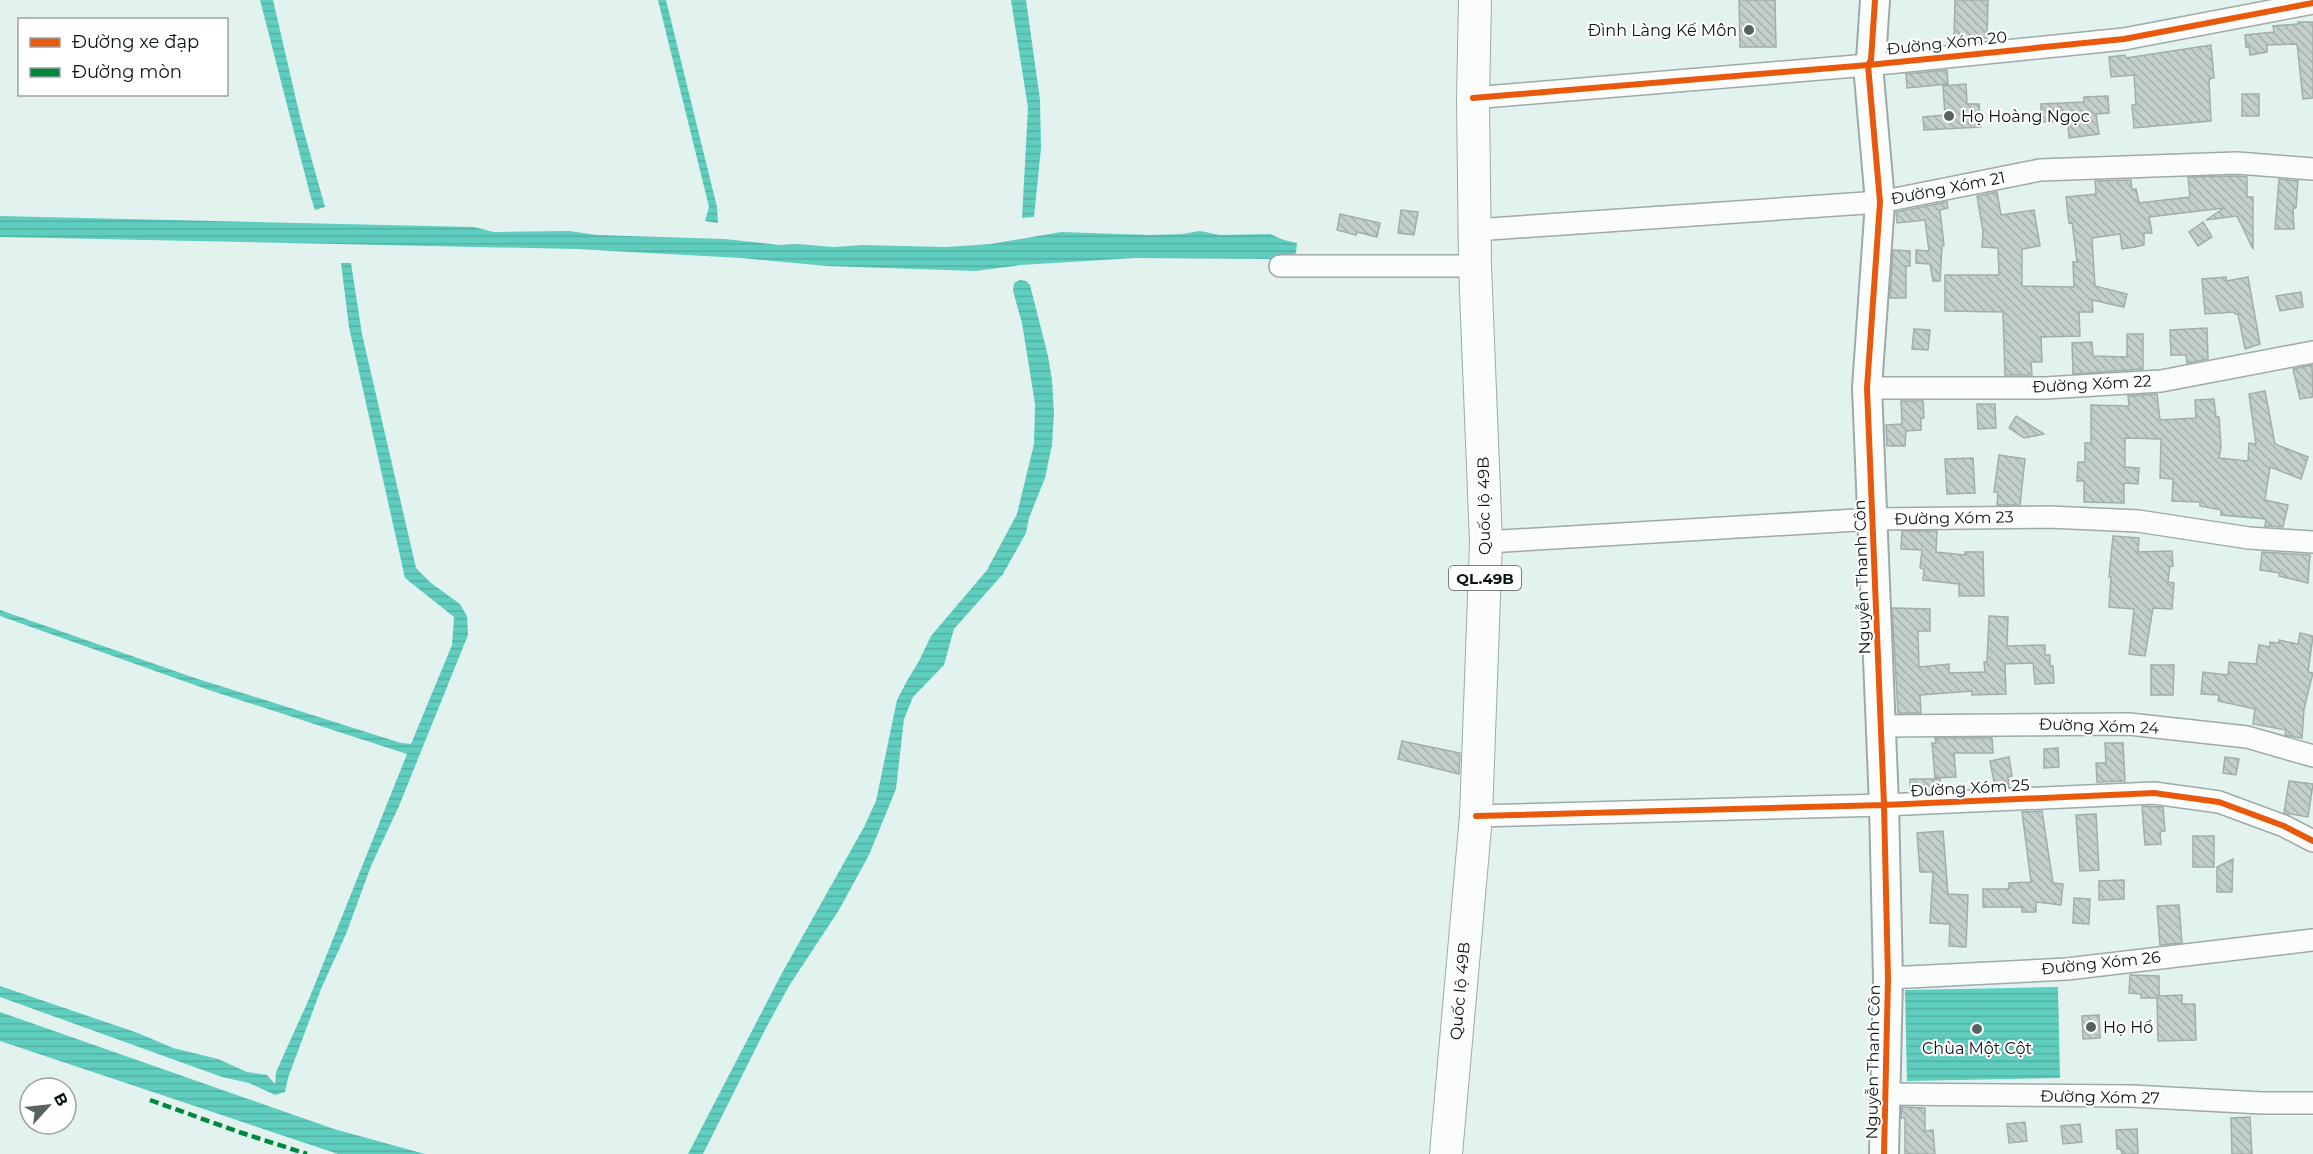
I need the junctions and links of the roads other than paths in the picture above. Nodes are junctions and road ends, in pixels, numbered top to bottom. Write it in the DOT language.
graph roads {
  1 [pos="1474,0"];
  2 [pos="1875,0"];
  3 [pos="2313,3"];
  4 [pos="1868,65"];
  5 [pos="1473,98"];
  6 [pos="2313,169"];
  7 [pos="1880,202"];
  8 [pos="1475,230"];
  9 [pos="1280,266"];
  10 [pos="1475,266"];
  11 [pos="2313,352"];
  12 [pos="1868,388"];
  13 [pos="1873,519"];
  14 [pos="1486,542"];
  15 [pos="2313,542"];
  16 [pos="1881,726"];
  17 [pos="2313,756"];
  18 [pos="1884,805"];
  19 [pos="1476,816"];
  20 [pos="2313,840"];
  21 [pos="2313,940"];
  22 [pos="1888,978"];
  23 [pos="1886,1094"];
  24 [pos="2313,1103"];
  25 [pos="1446,1154"];
  26 [pos="1884,1154"];
  1 -- 5 [label="main road, Quốc lộ 49B / QL.49B"];
  2 -- 4 [label="street, Nguyễn Thanh Côn"];
  3 -- 4 [label="street, Đường Xóm 20"];
  4 -- 5 [label="street, Đường Xóm 20"];
  4 -- 7 [label="street, Nguyễn Thanh Côn"];
  5 -- 8 [label="main road, Quốc lộ 49B / QL.49B"];
  6 -- 7 [label="street, Đường Xóm 21"];
  7 -- 8 [label="street, Đường Xóm 21"];
  7 -- 12 [label="street, Nguyễn Thanh Côn"];
  8 -- 10 [label="main road, Quốc lộ 49B / QL.49B"];
  9 -- 10 [label="street"];
  10 -- 14 [label="main road, Quốc lộ 49B / QL.49B"];
  11 -- 12 [label="street, Đường Xóm 22"];
  12 -- 13 [label="street, Nguyễn Thanh Côn"];
  13 -- 14 [label="street, Đường Xóm 23"];
  13 -- 15 [label="street, Đường Xóm 23"];
  13 -- 16 [label="street, Nguyễn Thanh Côn"];
  14 -- 19 [label="main road, Quốc lộ 49B / QL.49B"];
  16 -- 17 [label="street, Đường Xóm 24"];
  16 -- 18 [label="street, Nguyễn Thanh Côn"];
  18 -- 19 [label="street, Đường Xóm 25"];
  18 -- 20 [label="street, Đường Xóm 25"];
  18 -- 22 [label="street, Nguyễn Thanh Côn"];
  19 -- 25 [label="main road, Quốc lộ 49B / QL.49B"];
  21 -- 22 [label="street, Đường Xóm 26"];
  22 -- 23 [label="street, Nguyễn Thanh Côn"];
  23 -- 24 [label="street, Đường Xóm 27"];
  23 -- 26 [label="street, Nguyễn Thanh Côn"];
}
